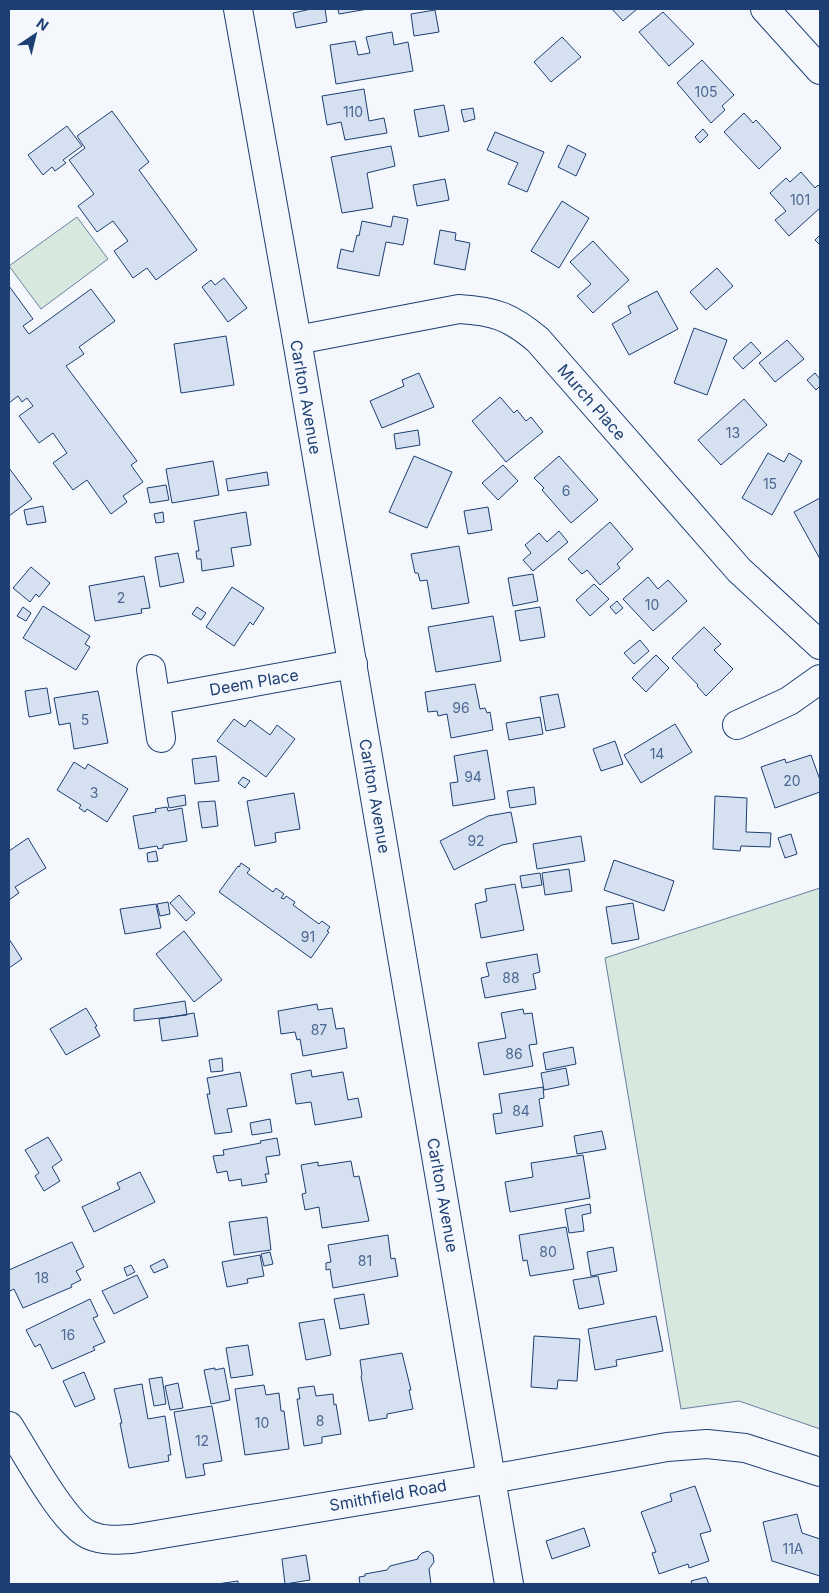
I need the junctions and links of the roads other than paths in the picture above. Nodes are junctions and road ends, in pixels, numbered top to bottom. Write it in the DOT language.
graph roads {
  1 [pos="238,9"];
  2 [pos="765,9"];
  3 [pos="820,70"];
  4 [pos="297,340"];
  5 [pos="820,645"];
  6 [pos="352,664"];
  7 [pos="151,669"];
  8 [pos="820,679"];
  9 [pos="156,700"];
  10 [pos="737,725"];
  11 [pos="161,738"];
  12 [pos="9,1426"];
  13 [pos="820,1472"];
  14 [pos="491,1479"];
  15 [pos="509,1584"];
  1 -- 4 [label="main road, Carlton Avenue"];
  2 -- 3 [label="main road"];
  4 -- 5 [label="main road, Murch Place"];
  4 -- 6 [label="main road, Carlton Avenue"];
  6 -- 9 [label="main road, Deem Place"];
  6 -- 14 [label="main road, Carlton Avenue"];
  7 -- 9 [label="main road"];
  8 -- 10 [label="main road"];
  9 -- 11 [label="main road"];
  12 -- 14 [label="main road, Smithfield Road"];
  13 -- 14 [label="main road, Smithfield Road"];
  14 -- 15 [label="main road, Carlton Avenue"];
}
